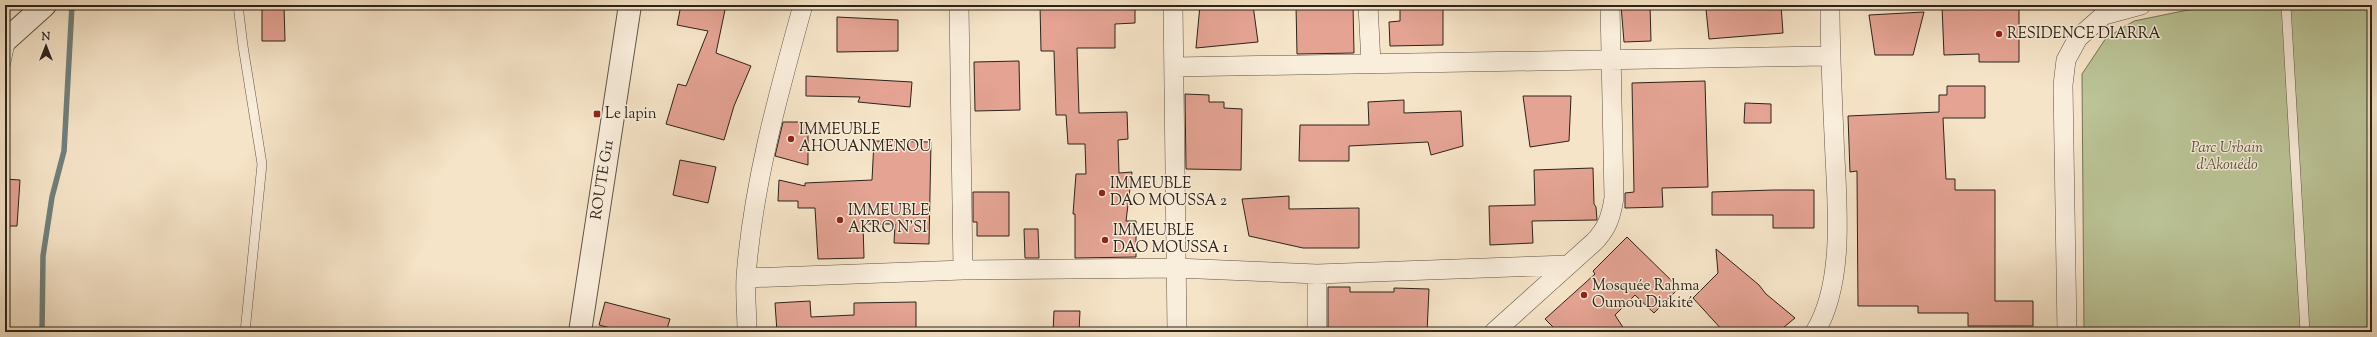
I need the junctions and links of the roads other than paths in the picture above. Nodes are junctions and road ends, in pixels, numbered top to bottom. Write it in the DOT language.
graph roads {
  1 [pos="45,5"];
  2 [pos="238,5"];
  3 [pos="630,5"];
  4 [pos="803,5"];
  5 [pos="959,5"];
  6 [pos="1173,5"];
  7 [pos="1368,5"];
  8 [pos="1610,5"];
  9 [pos="1830,5"];
  10 [pos="2142,5"];
  11 [pos="2286,5"];
  12 [pos="8,38"];
  13 [pos="1830,56"];
  14 [pos="1610,59"];
  15 [pos="1371,63"];
  16 [pos="5,67"];
  17 [pos="1174,67"];
  18 [pos="1568,265"];
  19 [pos="1176,268"];
  20 [pos="963,270"];
  21 [pos="1317,274"];
  22 [pos="746,278"];
  23 [pos="245,332"];
  24 [pos="580,332"];
  25 [pos="747,332"];
  26 [pos="1177,332"];
  27 [pos="1318,332"];
  28 [pos="1494,332"];
  29 [pos="1815,332"];
  30 [pos="2068,332"];
  31 [pos="2305,332"];
  1 -- 12 [label="street"];
  2 -- 23 [label="lane"];
  3 -- 24 [label="street, ROUTE G11"];
  4 -- 22 [label="street"];
  5 -- 20 [label="street"];
  6 -- 17 [label="street"];
  7 -- 15 [label="street"];
  8 -- 14 [label="street"];
  9 -- 13 [label="street"];
  10 -- 30 [label="street"];
  11 -- 31 [label="lane"];
  12 -- 16 [label="lane"];
  13 -- 14 [label="street"];
  13 -- 29 [label="street"];
  14 -- 15 [label="street"];
  14 -- 18 [label="street"];
  15 -- 17 [label="street"];
  17 -- 19 [label="street"];
  18 -- 21 [label="street"];
  18 -- 28 [label="street"];
  19 -- 20 [label="street"];
  19 -- 21 [label="street"];
  19 -- 26 [label="street"];
  20 -- 22 [label="street"];
  21 -- 27 [label="street"];
  22 -- 25 [label="street"];
}
